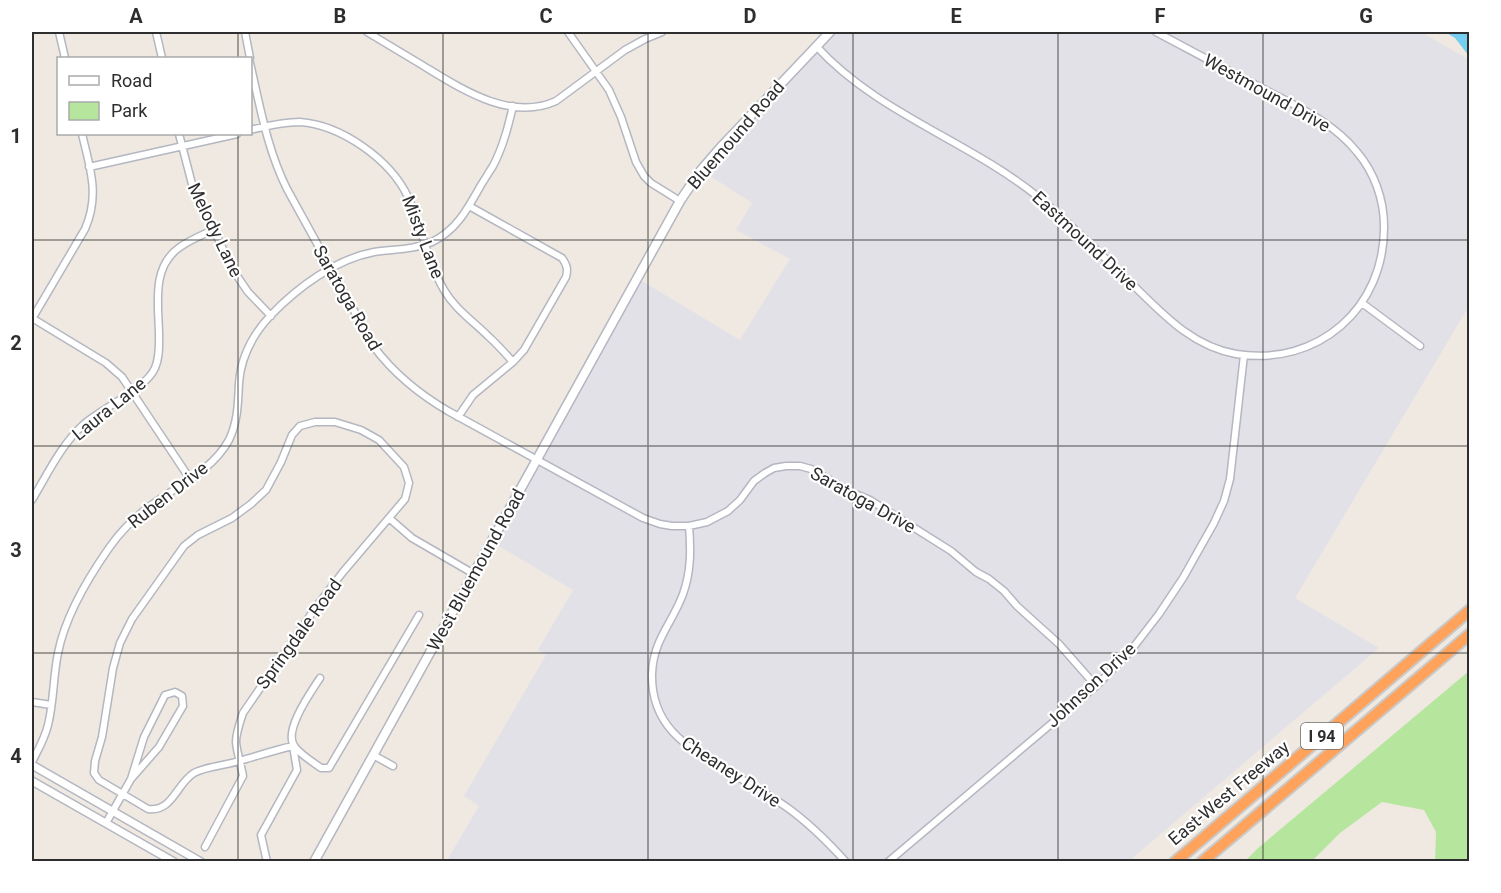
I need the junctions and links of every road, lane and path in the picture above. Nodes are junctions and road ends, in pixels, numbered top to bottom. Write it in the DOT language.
graph roads {
  1 [pos="59,32"];
  2 [pos="156,32"];
  3 [pos="245,32"];
  4 [pos="366,32"];
  5 [pos="568,32"];
  6 [pos="662,32"];
  7 [pos="830,32"];
  8 [pos="1156,32"];
  9 [pos="816,46"];
  10 [pos="65,57"];
  11 [pos="162,57"];
  12 [pos="249,57"];
  13 [pos="252,70"];
  14 [pos="596,71"];
  15 [pos="513,106"];
  16 [pos="265,126"];
  17 [pos="252,129"];
  18 [pos="82,135"];
  19 [pos="179,135"];
  20 [pos="232,135"];
  21 [pos="182,146"];
  22 [pos="89,167"];
  23 [pos="680,201"];
  24 [pos="469,206"];
  25 [pos="213,230"];
  26 [pos="425,244"];
  27 [pos="330,269"];
  28 [pos="637,278"];
  29 [pos="1362,303"];
  30 [pos="271,316"];
  31 [pos="32,318"];
  32 [pos="1420,346"];
  33 [pos="1245,355"];
  34 [pos="513,362"];
  35 [pos="132,391"];
  36 [pos="458,417"];
  37 [pos="537,460"];
  38 [pos="190,478"];
  39 [pos="32,500"];
  40 [pos="389,518"];
  41 [pos="689,526"];
  42 [pos="474,574"];
  43 [pos="1470,610"];
  44 [pos="419,615"];
  45 [pos="1470,634"];
  46 [pos="320,678"];
  47 [pos="1096,686"];
  48 [pos="32,702"];
  49 [pos="51,705"];
  50 [pos="293,746"];
  51 [pos="373,755"];
  52 [pos="240,761"];
  53 [pos="32,764"];
  54 [pos="393,766"];
  55 [pos="130,779"];
  56 [pos="32,781"];
  57 [pos="122,795"];
  58 [pos="112,811"];
  59 [pos="106,823"];
  60 [pos="170,844"];
  61 [pos="205,847"];
  62 [pos="163,855"];
  63 [pos="174,861"];
  64 [pos="201,861"];
  65 [pos="267,861"];
  66 [pos="314,861"];
  67 [pos="846,861"];
  68 [pos="888,861"];
  69 [pos="1175,861"];
  70 [pos="1202,861"];
  1 -- 10 [label="street"];
  2 -- 11 [label="street"];
  3 -- 12 [label="street, Saratoga Road"];
  4 -- 15 [label="street"];
  5 -- 14 [label="street"];
  6 -- 14 [label="street"];
  7 -- 9 [label="main road, Bluemound Road"];
  8 -- 29 [label="street, Westmound Drive"];
  9 -- 23 [label="main road, Bluemound Road"];
  9 -- 33 [label="street, Eastmound Drive"];
  13 -- 16 [label="street, Saratoga Road"];
  14 -- 15 [label="street"];
  14 -- 23 [label="street"];
  15 -- 24 [label="street, Ruben Drive"];
  16 -- 17 [label="street, Misty Lane"];
  16 -- 26 [label="street, Misty Lane"];
  16 -- 27 [label="street, Saratoga Road"];
  18 -- 22 [label="street"];
  19 -- 21 [label="street, Melody Lane"];
  20 -- 21 [label="street"];
  21 -- 22 [label="street"];
  21 -- 25 [label="street, Melody Lane"];
  22 -- 31 [label="street"];
  23 -- 28 [label="main road, Bluemound Road"];
  24 -- 26 [label="street, Ruben Drive"];
  24 -- 34 [label="street"];
  25 -- 30 [label="street, Melody Lane"];
  25 -- 35 [label="street, Laura Lane"];
  26 -- 27 [label="street, Ruben Drive"];
  26 -- 34 [label="street, Misty Lane"];
  27 -- 30 [label="street, Ruben Drive"];
  27 -- 36 [label="street, Saratoga Road"];
  28 -- 37 [label="main road, West Bluemound Road"];
  29 -- 32 [label="street"];
  29 -- 33 [label="street, Eastmound Drive"];
  30 -- 38 [label="street, Ruben Drive"];
  31 -- 35 [label="street"];
  33 -- 47 [label="street, Johnson Drive"];
  34 -- 36 [label="street"];
  35 -- 38 [label="street"];
  35 -- 39 [label="street, Laura Lane"];
  36 -- 37 [label="street, Saratoga Road"];
  37 -- 41 [label="street, Saratoga Drive"];
  37 -- 42 [label="main road, West Bluemound Road"];
  38 -- 49 [label="street, Ruben Drive"];
  40 -- 42 [label="street"];
  40 -- 52 [label="street, Springdale Road"];
  40 -- 57 [label="street, Springdale Road"];
  41 -- 47 [label="street, Saratoga Drive"];
  41 -- 67 [label="street, Cheaney Drive"];
  42 -- 51 [label="main road, West Bluemound Road"];
  43 -- 69 [label="highway, East-West Freeway / I 94"];
  44 -- 50 [label="street"];
  45 -- 70 [label="highway, East-West Freeway / I 94"];
  46 -- 50 [label="street"];
  47 -- 68 [label="street, Johnson Drive"];
  48 -- 49 [label="street"];
  49 -- 53 [label="street, Ruben Drive"];
  50 -- 52 [label="street, Springdale Road"];
  50 -- 65 [label="street"];
  51 -- 54 [label="street"];
  51 -- 66 [label="main road, West Bluemound Road"];
  52 -- 57 [label="street, Springdale Road"];
  52 -- 61 [label="street, Springdale Road"];
  53 -- 58 [label="street"];
  55 -- 55 [label="street"];
  55 -- 57 [label="street"];
  56 -- 59 [label="street"];
  57 -- 58 [label="street"];
  58 -- 59 [label="street"];
  58 -- 60 [label="street"];
  59 -- 62 [label="street"];
  60 -- 62 [label="street"];
  60 -- 64 [label="street"];
  62 -- 63 [label="street"];
}
